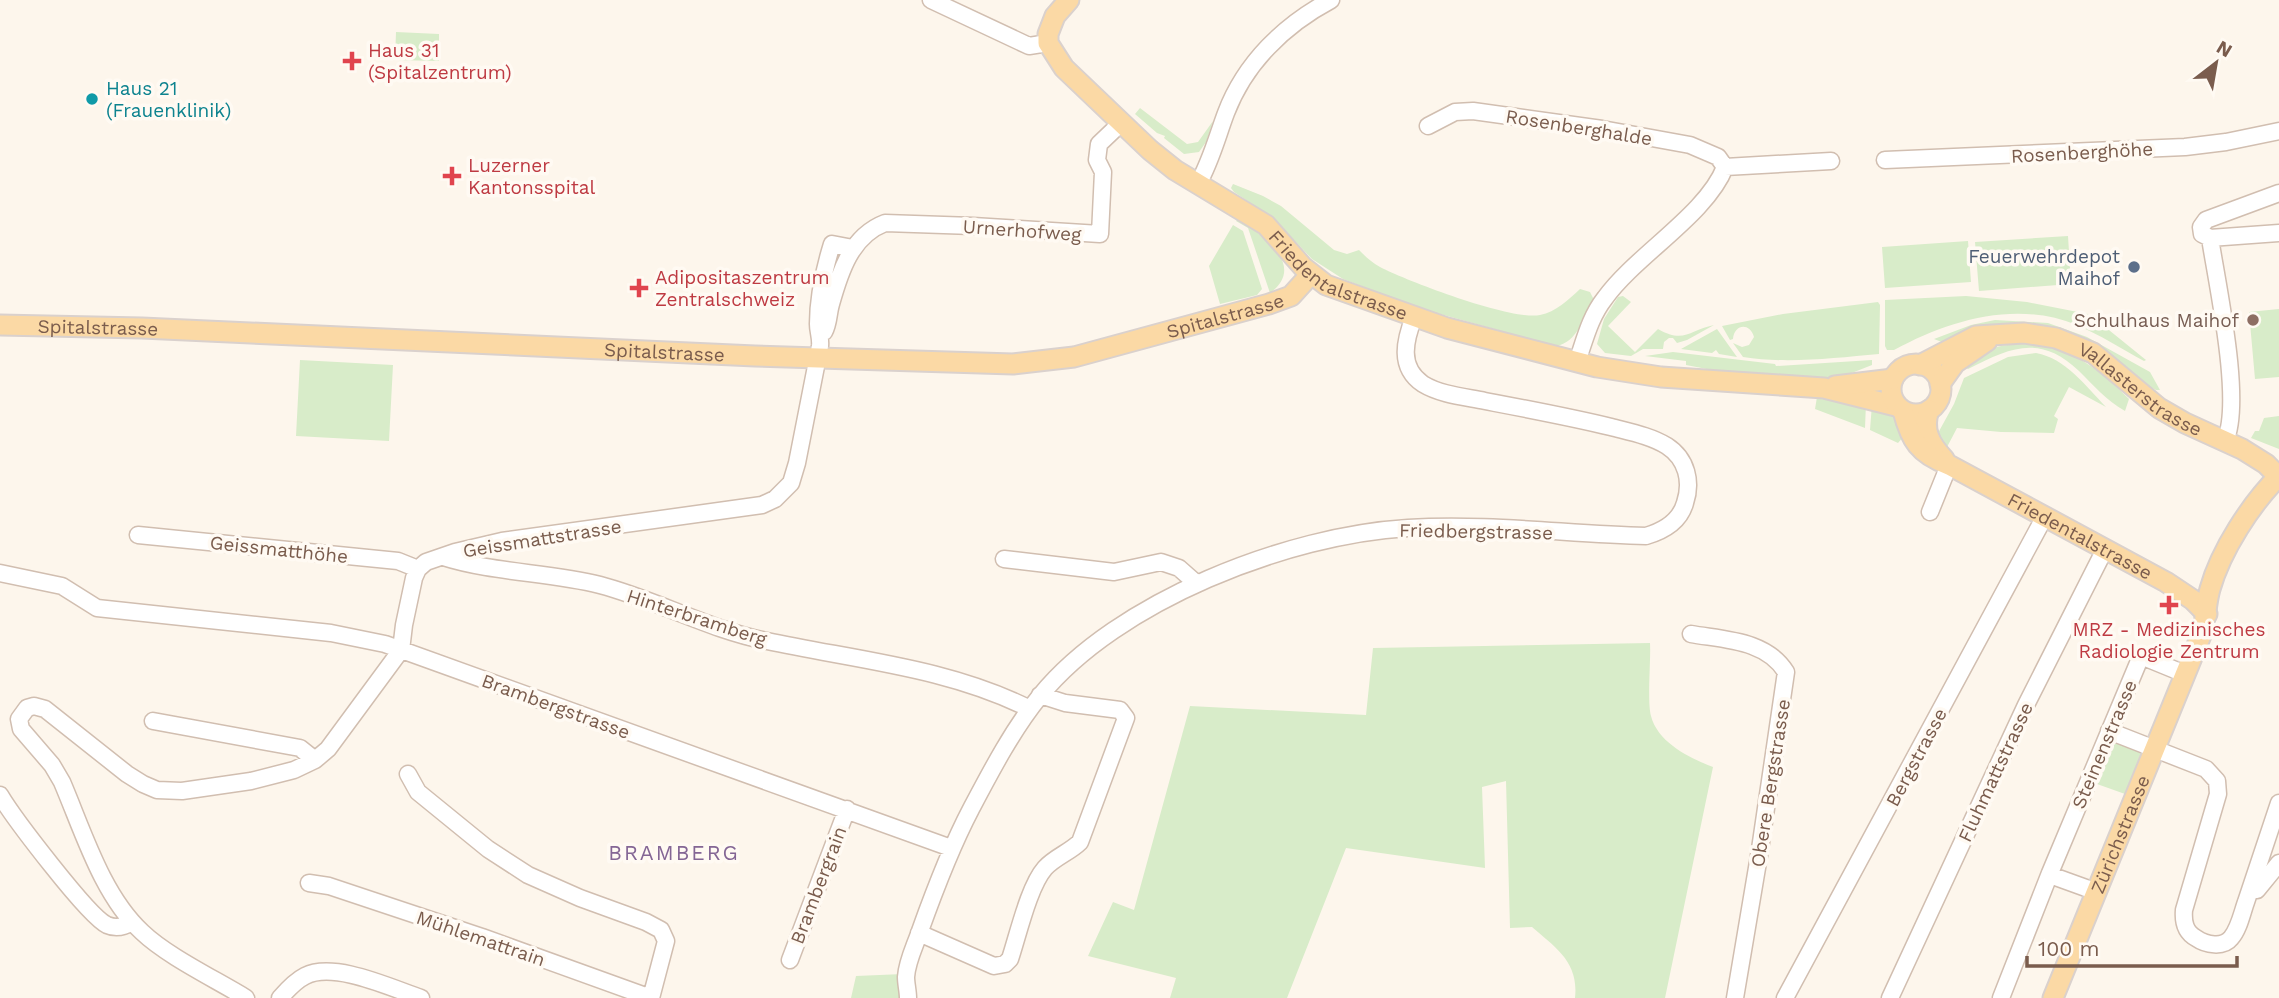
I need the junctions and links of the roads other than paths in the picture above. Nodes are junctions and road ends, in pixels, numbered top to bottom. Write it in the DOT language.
graph roads {
  1 [pos="932,0"];
  2 [pos="1069,0"];
  3 [pos="1331,0"];
  4 [pos="1048,43"];
  5 [pos="1428,126"];
  6 [pos="1112,130"];
  7 [pos="2279,131"];
  8 [pos="1885,160"];
  9 [pos="1831,161"];
  10 [pos="1725,167"];
  11 [pos="1198,184"];
  12 [pos="2279,193"];
  13 [pos="2279,233"];
  14 [pos="2210,238"];
  15 [pos="1311,274"];
  16 [pos="1414,317"];
  17 [pos="0,325"];
  18 [pos="1993,336"];
  19 [pos="818,359"];
  20 [pos="1577,362"];
  21 [pos="1920,365"];
  22 [pos="1893,379"];
  23 [pos="1940,384"];
  24 [pos="1824,388"];
  25 [pos="1900,408"];
  26 [pos="1929,410"];
  27 [pos="2225,441"];
  28 [pos="1950,465"];
  29 [pos="2278,476"];
  30 [pos="1930,512"];
  31 [pos="2045,516"];
  32 [pos="138,535"];
  33 [pos="2110,552"];
  34 [pos="443,557"];
  35 [pos="1004,559"];
  36 [pos="418,569"];
  37 [pos="0,573"];
  38 [pos="1196,583"];
  39 [pos="2207,614"];
  40 [pos="1691,634"];
  41 [pos="401,650"];
  42 [pos="2185,674"];
  43 [pos="1040,695"];
  44 [pos="1030,709"];
  45 [pos="153,721"];
  46 [pos="2109,731"];
  47 [pos="2154,749"];
  48 [pos="315,760"];
  49 [pos="408,775"];
  50 [pos="0,795"];
  51 [pos="2279,803"];
  52 [pos="847,809"];
  53 [pos="950,848"];
  54 [pos="2279,863"];
  55 [pos="2050,875"];
  56 [pos="309,883"];
  57 [pos="2251,888"];
  58 [pos="2097,892"];
  59 [pos="132,922"];
  60 [pos="919,933"];
  61 [pos="790,960"];
  62 [pos="246,998"];
  63 [pos="280,998"];
  64 [pos="421,998"];
  65 [pos="651,998"];
  66 [pos="908,998"];
  67 [pos="1735,998"];
  68 [pos="1785,998"];
  69 [pos="1890,998"];
  70 [pos="2001,998"];
  71 [pos="2053,998"];
  1 -- 4 [label="street"];
  2 -- 4 [label="main road"];
  3 -- 11 [label="street"];
  4 -- 6 [label="main road, Friedentalstrasse"];
  5 -- 10 [label="street, Rosenberghalde"];
  6 -- 11 [label="main road, Friedentalstrasse"];
  6 -- 19 [label="street, Urnerhofweg"];
  7 -- 8 [label="street, Rosenberghöhe"];
  9 -- 10 [label="street"];
  10 -- 20 [label="street"];
  11 -- 15 [label="main road, Friedentalstrasse"];
  12 -- 14 [label="street"];
  13 -- 14 [label="street"];
  14 -- 27 [label="street"];
  15 -- 16 [label="main road, Friedentalstrasse"];
  15 -- 19 [label="main road, Spitalstrasse"];
  16 -- 20 [label="main road, Friedentalstrasse"];
  16 -- 38 [label="street, Friedbergstrasse"];
  17 -- 19 [label="main road, Spitalstrasse"];
  18 -- 21 [label="main road, Vallasterstrasse"];
  18 -- 23 [label="main road"];
  18 -- 27 [label="main road, Vallasterstrasse"];
  19 -- 34 [label="street, Geissmattstrasse"];
  20 -- 24 [label="main road, Friedentalstrasse"];
  21 -- 22 [label="main road"];
  21 -- 23 [label="main road"];
  22 -- 24 [label="main road, Friedentalstrasse"];
  22 -- 25 [label="main road"];
  23 -- 26 [label="main road"];
  24 -- 25 [label="main road, Friedentalstrasse"];
  25 -- 26 [label="main road"];
  25 -- 28 [label="main road, Friedentalstrasse"];
  26 -- 28 [label="main road, Friedentalstrasse"];
  27 -- 29 [label="main road, Vallasterstrasse"];
  28 -- 30 [label="street"];
  28 -- 31 [label="main road, Friedentalstrasse"];
  29 -- 39 [label="main road, Zürichstrasse"];
  31 -- 33 [label="main road, Friedentalstrasse"];
  31 -- 68 [label="street, Bergstrasse"];
  32 -- 36 [label="street, Geissmatthöhe"];
  33 -- 39 [label="main road, Friedentalstrasse"];
  33 -- 69 [label="street, Fluhmattstrasse"];
  34 -- 36 [label="street, Geissmattstrasse"];
  34 -- 44 [label="street, Hinterbramberg"];
  35 -- 38 [label="street"];
  36 -- 41 [label="street"];
  37 -- 41 [label="street, Brambergstrasse"];
  38 -- 43 [label="street, Friedbergstrasse"];
  39 -- 42 [label="main road, Zürichstrasse"];
  40 -- 67 [label="street, Obere Bergstrasse"];
  41 -- 48 [label="street"];
  41 -- 52 [label="street, Brambergstrasse"];
  42 -- 46 [label="street, Steinenstrasse"];
  42 -- 47 [label="main road, Zürichstrasse"];
  43 -- 44 [label="street, Friedbergstrasse"];
  43 -- 60 [label="street"];
  44 -- 53 [label="street, Friedbergstrasse"];
  45 -- 48 [label="street"];
  46 -- 47 [label="street"];
  46 -- 55 [label="street, Steinenstrasse"];
  47 -- 57 [label="street"];
  47 -- 58 [label="main road, Zürichstrasse"];
  48 -- 59 [label="street"];
  49 -- 65 [label="street"];
  50 -- 59 [label="street"];
  51 -- 57 [label="street"];
  52 -- 53 [label="street, Brambergstrasse"];
  52 -- 61 [label="street, Brambergrain"];
  53 -- 60 [label="street"];
  54 -- 57 [label="street"];
  55 -- 58 [label="street"];
  55 -- 70 [label="street, Steinenstrasse"];
  56 -- 65 [label="street, Mühlemattrain"];
  58 -- 71 [label="main road, Zürichstrasse"];
  59 -- 62 [label="street"];
  60 -- 66 [label="street"];
  63 -- 64 [label="street"];
}
